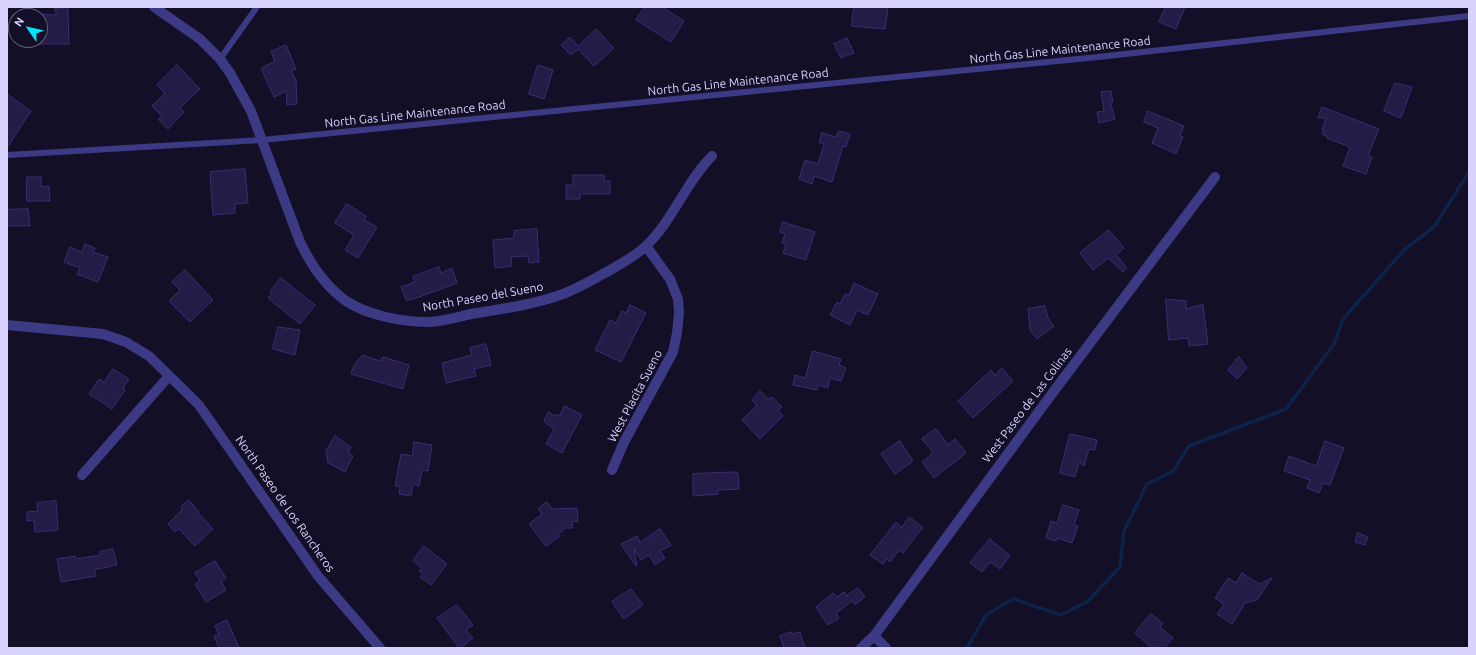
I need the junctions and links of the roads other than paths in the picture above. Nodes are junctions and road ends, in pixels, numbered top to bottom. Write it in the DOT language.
graph roads {
  1 [pos="154,7"];
  2 [pos="257,7"];
  3 [pos="1469,16"];
  4 [pos="220,59"];
  5 [pos="262,140"];
  6 [pos="7,155"];
  7 [pos="712,156"];
  8 [pos="1214,178"];
  9 [pos="646,246"];
  10 [pos="7,325"];
  11 [pos="170,376"];
  12 [pos="612,470"];
  13 [pos="82,475"];
  14 [pos="874,636"];
  15 [pos="380,648"];
  16 [pos="861,648"];
  17 [pos="886,648"];
  1 -- 4 [label="street, North Paseo del Sueno"];
  2 -- 4 [label="lane"];
  3 -- 5 [label="lane, North Gas Line Maintenance Road"];
  4 -- 5 [label="street, North Paseo del Sueno"];
  5 -- 6 [label="lane, North Gas Line Maintenance Road"];
  5 -- 9 [label="street, North Paseo del Sueno"];
  7 -- 9 [label="street, North Paseo del Sueno"];
  8 -- 14 [label="street, West Paseo de Las Colinas"];
  9 -- 12 [label="street, West Placita Sueno"];
  10 -- 11 [label="street, North Paseo de Los Rancheros"];
  11 -- 13 [label="street"];
  11 -- 15 [label="street, North Paseo de Los Rancheros"];
  14 -- 16 [label="street, West Paseo de Las Colinas"];
  14 -- 17 [label="street"];
}
